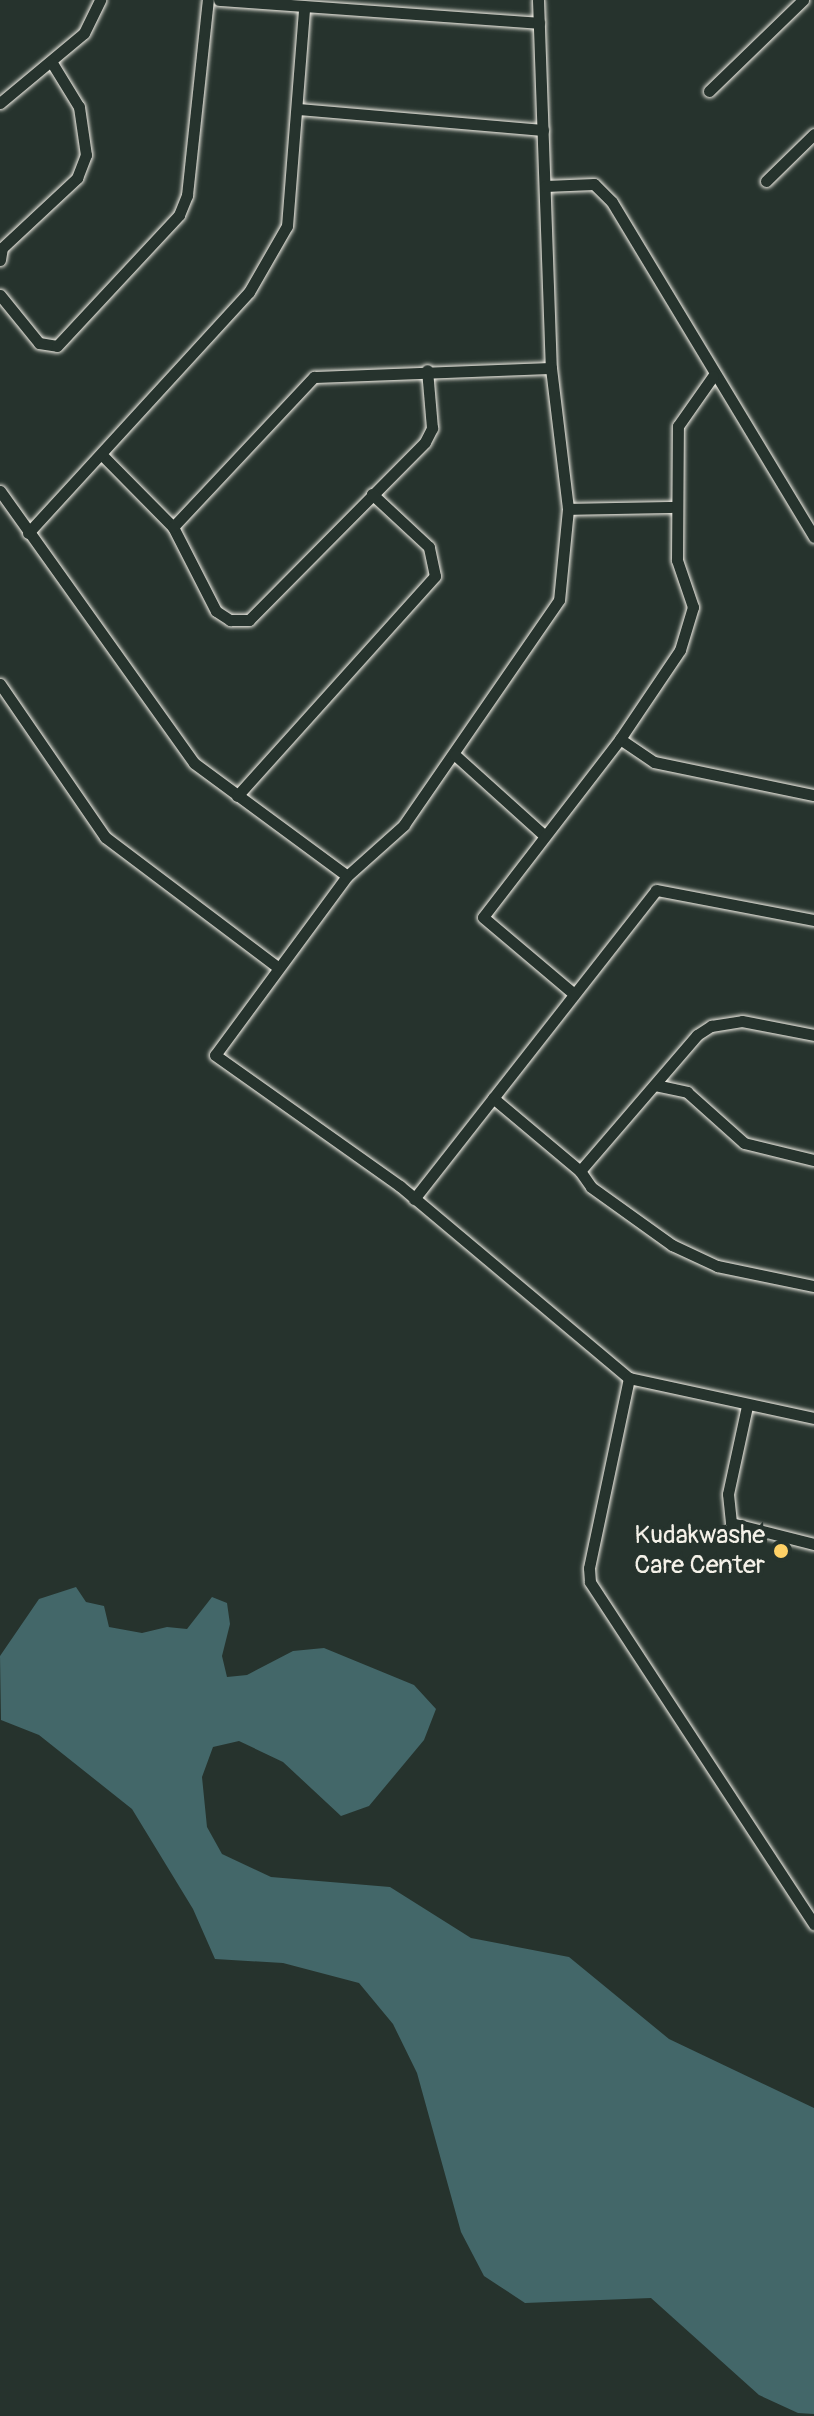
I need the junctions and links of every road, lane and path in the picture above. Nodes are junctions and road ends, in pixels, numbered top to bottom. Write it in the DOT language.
graph roads {
  1 [pos="100,0"];
  2 [pos="208,0"];
  3 [pos="219,0"];
  4 [pos="538,0"];
  5 [pos="795,3"];
  6 [pos="304,8"];
  7 [pos="539,23"];
  8 [pos="52,63"];
  9 [pos="709,91"];
  10 [pos="0,103"];
  11 [pos="298,109"];
  12 [pos="543,130"];
  13 [pos="814,134"];
  14 [pos="766,181"];
  15 [pos="545,186"];
  16 [pos="0,260"];
  17 [pos="0,295"];
  18 [pos="551,368"];
  19 [pos="427,370"];
  20 [pos="713,376"];
  21 [pos="103,456"];
  22 [pos="0,491"];
  23 [pos="372,494"];
  24 [pos="676,507"];
  25 [pos="568,509"];
  26 [pos="173,527"];
  27 [pos="28,533"];
  28 [pos="814,537"];
  29 [pos="0,684"];
  30 [pos="620,739"];
  31 [pos="455,755"];
  32 [pos="814,795"];
  33 [pos="237,796"];
  34 [pos="544,835"];
  35 [pos="347,876"];
  36 [pos="814,920"];
  37 [pos="276,966"];
  38 [pos="574,994"];
  39 [pos="814,1035"];
  40 [pos="655,1085"];
  41 [pos="493,1098"];
  42 [pos="814,1160"];
  43 [pos="580,1171"];
  44 [pos="414,1199"];
  45 [pos="814,1286"];
  46 [pos="629,1378"];
  47 [pos="747,1406"];
  48 [pos="814,1418"];
  49 [pos="814,1544"];
  50 [pos="814,1924"];
  1 -- 8 [label="street"];
  2 -- 17 [label="street"];
  3 -- 6 [label="street"];
  4 -- 7 [label="street"];
  5 -- 9 [label="street"];
  6 -- 7 [label="street"];
  6 -- 11 [label="street"];
  7 -- 12 [label="street"];
  8 -- 10 [label="street"];
  8 -- 16 [label="street"];
  11 -- 12 [label="street"];
  11 -- 21 [label="street"];
  12 -- 15 [label="street"];
  13 -- 14 [label="street"];
  15 -- 18 [label="street"];
  15 -- 20 [label="street"];
  18 -- 19 [label="street"];
  18 -- 25 [label="street"];
  19 -- 23 [label="street"];
  19 -- 26 [label="street"];
  20 -- 24 [label="street"];
  20 -- 28 [label="street"];
  21 -- 26 [label="street"];
  21 -- 27 [label="street"];
  22 -- 27 [label="street"];
  23 -- 26 [label="street"];
  23 -- 33 [label="street"];
  24 -- 25 [label="street"];
  24 -- 30 [label="street"];
  25 -- 31 [label="street"];
  27 -- 33 [label="street"];
  29 -- 37 [label="street"];
  30 -- 32 [label="street"];
  30 -- 34 [label="street"];
  31 -- 34 [label="street"];
  31 -- 35 [label="street"];
  33 -- 35 [label="street"];
  34 -- 38 [label="street"];
  35 -- 37 [label="street"];
  36 -- 38 [label="street"];
  37 -- 44 [label="street"];
  38 -- 41 [label="street"];
  39 -- 40 [label="street"];
  40 -- 42 [label="street"];
  40 -- 43 [label="street"];
  41 -- 43 [label="street"];
  41 -- 44 [label="street"];
  43 -- 45 [label="street"];
  44 -- 46 [label="street"];
  46 -- 47 [label="street"];
  46 -- 50 [label="street"];
  47 -- 48 [label="street"];
  47 -- 49 [label="street"];
}
